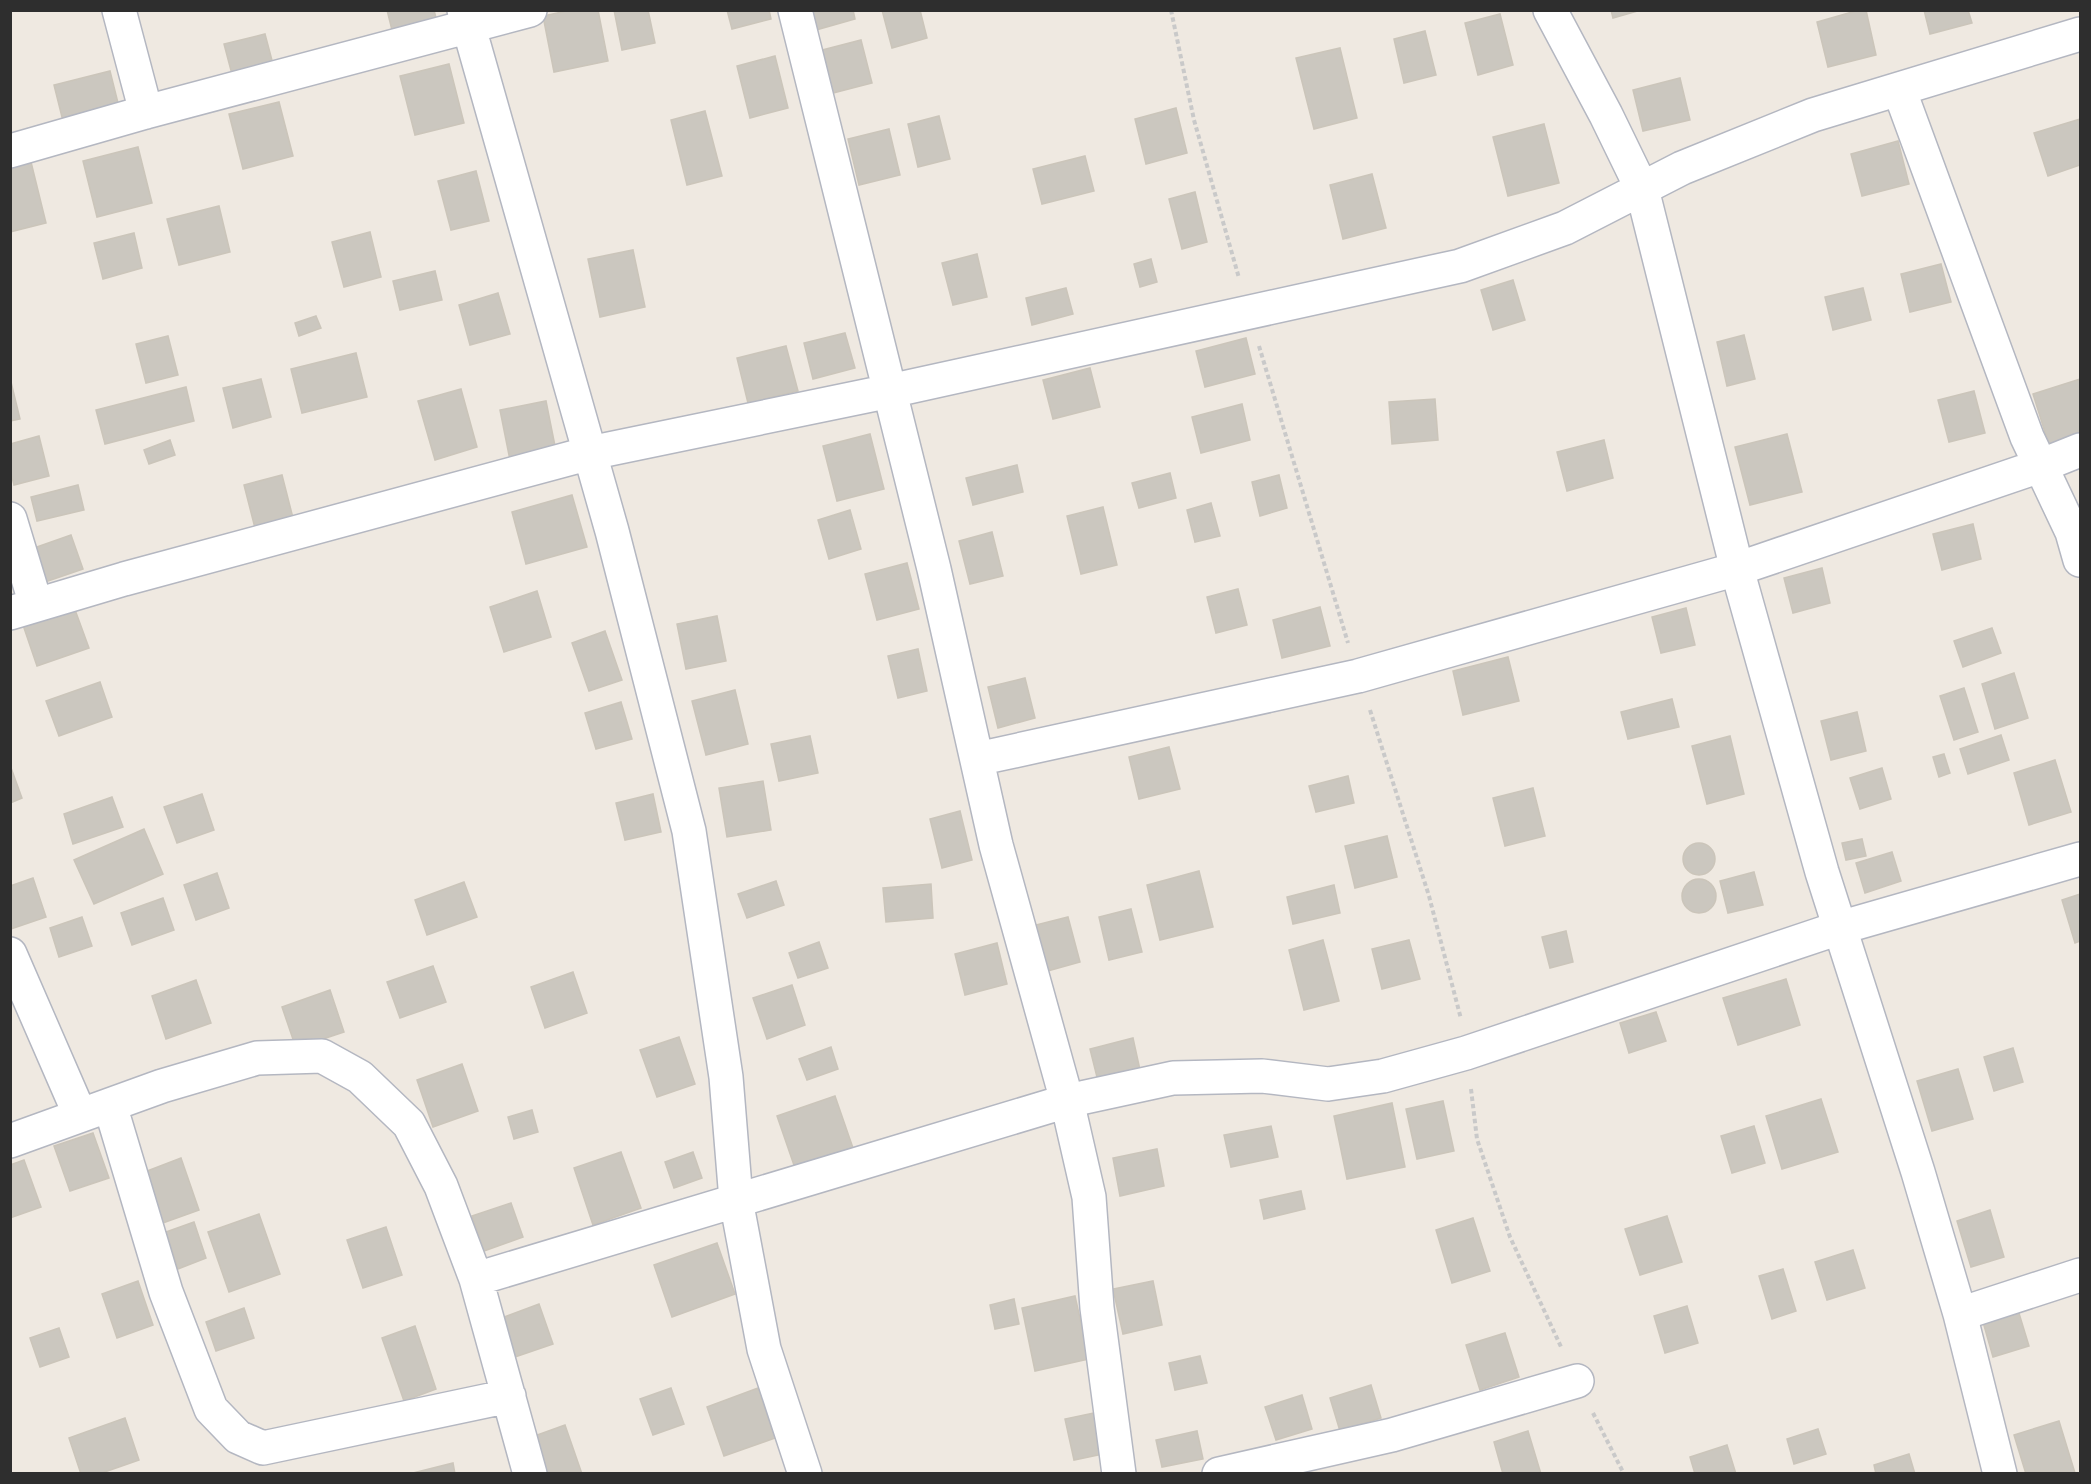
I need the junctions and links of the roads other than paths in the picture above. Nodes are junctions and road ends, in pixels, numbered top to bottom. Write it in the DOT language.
graph roads {
  1 [pos="119,10"];
  2 [pos="530,10"];
  3 [pos="795,10"];
  4 [pos="1550,10"];
  5 [pos="466,19"];
  6 [pos="2080,34"];
  7 [pos="1899,89"];
  8 [pos="147,112"];
  9 [pos="10,151"];
  10 [pos="1642,189"];
  11 [pos="890,391"];
  12 [pos="2080,450"];
  13 [pos="590,453"];
  14 [pos="2040,466"];
  15 [pos="10,519"];
  16 [pos="2080,560"];
  17 [pos="1737,569"];
  18 [pos="23,609"];
  19 [pos="977,759"];
  20 [pos="2080,859"];
  21 [pos="1839,928"];
  22 [pos="10,954"];
  23 [pos="1067,1101"];
  24 [pos="95,1110"];
  25 [pos="10,1141"];
  26 [pos="736,1200"];
  27 [pos="2080,1275"];
  28 [pos="476,1279"];
  29 [pos="1960,1314"];
  30 [pos="1577,1381"];
  31 [pos="509,1396"];
  32 [pos="1252,1470"];
  33 [pos="530,1473"];
  34 [pos="805,1473"];
  35 [pos="1119,1473"];
  36 [pos="1219,1473"];
  37 [pos="2000,1473"];
  1 -- 8 [label="street"];
  2 -- 5 [label="street"];
  3 -- 11 [label="street"];
  4 -- 10 [label="street"];
  5 -- 8 [label="street"];
  5 -- 13 [label="street"];
  6 -- 7 [label="street"];
  7 -- 10 [label="street"];
  7 -- 14 [label="street"];
  8 -- 9 [label="street"];
  10 -- 11 [label="street"];
  10 -- 17 [label="street"];
  11 -- 13 [label="street"];
  11 -- 19 [label="street"];
  12 -- 14 [label="street"];
  13 -- 18 [label="street"];
  13 -- 26 [label="street"];
  14 -- 16 [label="street"];
  14 -- 17 [label="street"];
  15 -- 18 [label="street"];
  17 -- 19 [label="street"];
  17 -- 21 [label="street"];
  19 -- 23 [label="street"];
  20 -- 21 [label="street"];
  21 -- 23 [label="street"];
  21 -- 29 [label="street"];
  22 -- 24 [label="street"];
  23 -- 26 [label="street"];
  23 -- 35 [label="street"];
  24 -- 25 [label="street"];
  24 -- 28 [label="street"];
  24 -- 31 [label="street"];
  26 -- 28 [label="street"];
  26 -- 34 [label="street"];
  27 -- 29 [label="street"];
  28 -- 31 [label="street"];
  29 -- 37 [label="street"];
  30 -- 32 [label="street"];
  31 -- 33 [label="street"];
  32 -- 36 [label="street"];
}
